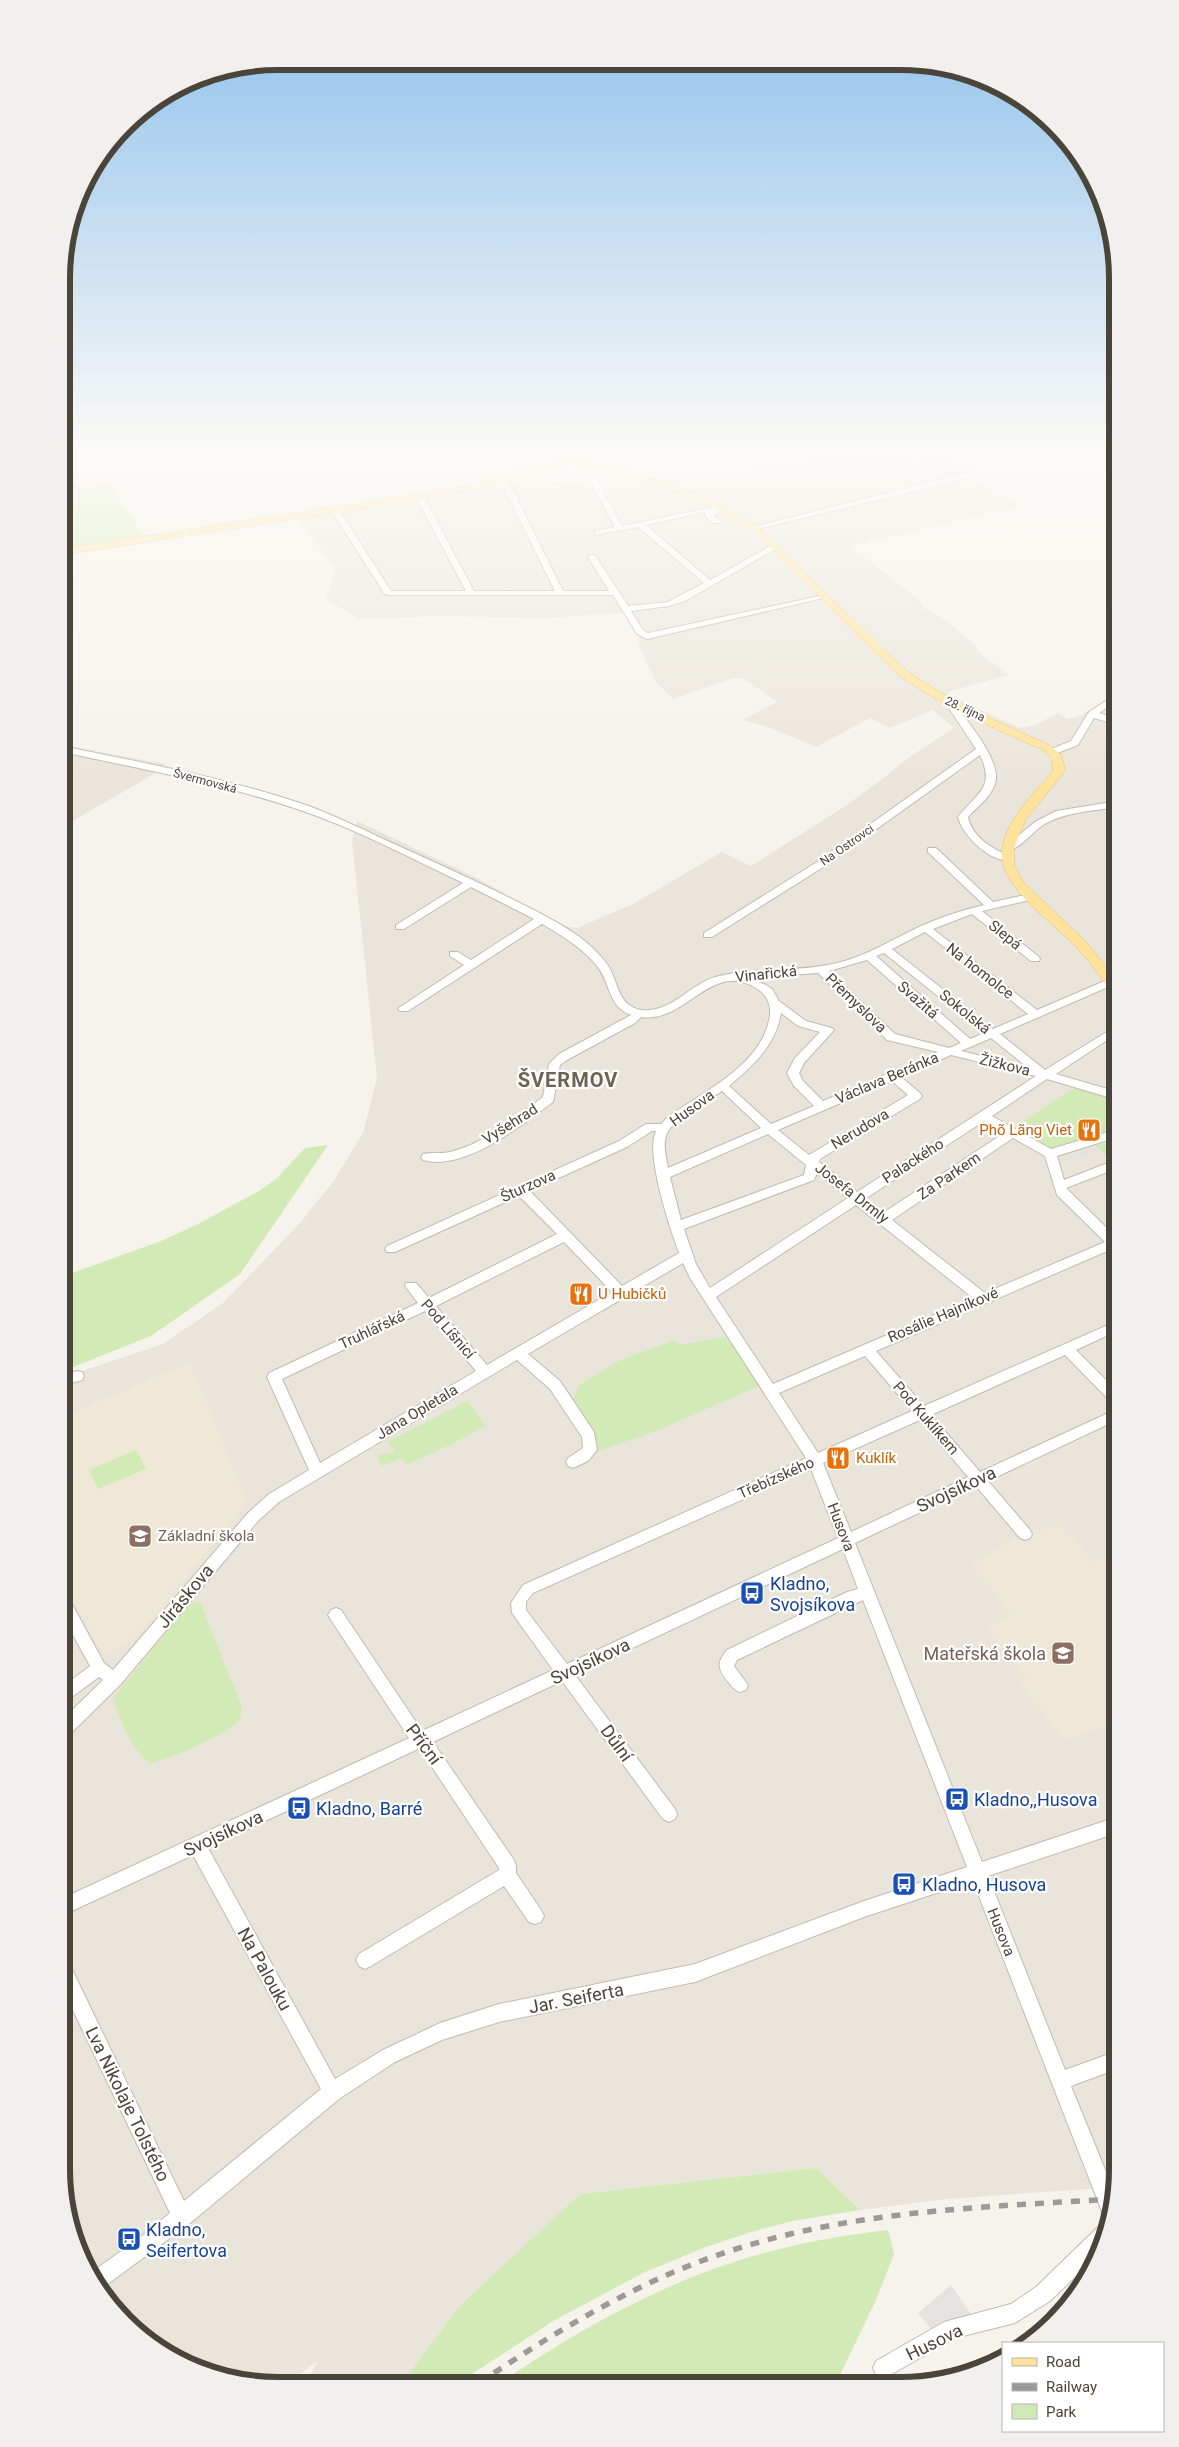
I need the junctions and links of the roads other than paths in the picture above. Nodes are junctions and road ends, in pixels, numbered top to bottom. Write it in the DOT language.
graph roads {
  1 [pos="368,562"];
  2 [pos="455,562"];
  3 [pos="545,562"];
  4 [pos="595,562"];
  5 [pos="685,562"];
  6 [pos="747,562"];
  7 [pos="790,562"];
  8 [pos="709,583"];
  9 [pos="471,593"];
  10 [pos="560,593"];
  11 [pos="616,593"];
  12 [pos="824,597"];
  13 [pos="627,610"];
  14 [pos="949,702"];
  15 [pos="1109,702"];
  16 [pos="1092,714"];
  17 [pos="1109,719"];
  18 [pos="981,750"];
  19 [pos="70,751"];
  20 [pos="1052,752"];
  21 [pos="1109,805"];
  22 [pos="932,850"];
  23 [pos="1008,853"];
  24 [pos="471,883"];
  25 [pos="1030,897"];
  26 [pos="991,906"];
  27 [pos="974,910"];
  28 [pos="542,920"];
  29 [pos="400,927"];
  30 [pos="926,928"];
  31 [pos="708,935"];
  32 [pos="885,948"];
  33 [pos="454,954"];
  34 [pos="869,956"];
  35 [pos="1035,958"];
  36 [pos="471,965"];
  37 [pos="820,969"];
  38 [pos="734,977"];
  39 [pos="1109,980"];
  40 [pos="1109,988"];
  41 [pos="776,1004"];
  42 [pos="404,1009"];
  43 [pos="639,1013"];
  44 [pos="1035,1014"];
  45 [pos="992,1033"];
  46 [pos="1109,1034"];
  47 [pos="891,1038"];
  48 [pos="968,1043"];
  49 [pos="949,1051"];
  50 [pos="892,1075"];
  51 [pos="1044,1076"];
  52 [pos="723,1086"];
  53 [pos="1109,1093"];
  54 [pos="821,1106"];
  55 [pos="982,1115"];
  56 [pos="664,1128"];
  57 [pos="769,1129"];
  58 [pos="1013,1133"];
  59 [pos="1109,1136"];
  60 [pos="1050,1154"];
  61 [pos="427,1157"];
  62 [pos="813,1162"];
  63 [pos="1109,1167"];
  64 [pos="663,1174"];
  65 [pos="1059,1186"];
  66 [pos="520,1190"];
  67 [pos="857,1198"];
  68 [pos="884,1219"];
  69 [pos="678,1226"];
  70 [pos="564,1236"];
  71 [pos="1109,1237"];
  72 [pos="1109,1247"];
  73 [pos="392,1249"];
  74 [pos="686,1255"];
  75 [pos="411,1286"];
  76 [pos="620,1292"];
  77 [pos="709,1296"];
  78 [pos="983,1299"];
  79 [pos="426,1305"];
  80 [pos="1109,1330"];
  81 [pos="866,1348"];
  82 [pos="1066,1348"];
  83 [pos="517,1352"];
  84 [pos="485,1372"];
  85 [pos="77,1376"];
  86 [pos="70,1378"];
  87 [pos="1109,1390"];
  88 [pos="770,1391"];
  89 [pos="920,1413"];
  90 [pos="1109,1418"];
  91 [pos="815,1460"];
  92 [pos="573,1462"];
  93 [pos="317,1472"];
  94 [pos="978,1479"];
  95 [pos="1025,1534"];
  96 [pos="847,1542"];
  97 [pos="867,1593"];
  98 [pos="336,1614"];
  99 [pos="70,1615"];
  100 [pos="99,1668"];
  101 [pos="566,1672"];
  102 [pos="114,1680"];
  103 [pos="740,1685"];
  104 [pos="70,1691"];
  105 [pos="70,1723"];
  106 [pos="420,1741"];
  107 [pos="669,1814"];
  108 [pos="1109,1828"];
  109 [pos="197,1845"];
  110 [pos="977,1873"];
  111 [pos="506,1875"];
  112 [pos="70,1904"];
  113 [pos="535,1916"];
  114 [pos="365,1960"];
  115 [pos="70,1984"];
  116 [pos="1109,2063"];
  117 [pos="1062,2080"];
  118 [pos="332,2092"];
  119 [pos="1107,2197"];
  120 [pos="182,2217"];
  121 [pos="1095,2244"];
  122 [pos="100,2277"];
  123 [pos="883,2368"];
  1 -- 9 [label="street"];
  2 -- 9 [label="street"];
  3 -- 10 [label="street"];
  4 -- 11 [label="street"];
  5 -- 8 [label="street"];
  6 -- 8 [label="street"];
  7 -- 12 [label="main road, 28. října"];
  8 -- 13 [label="street"];
  9 -- 10 [label="street"];
  10 -- 11 [label="street"];
  11 -- 13 [label="street"];
  12 -- 13 [label="street"];
  12 -- 14 [label="main road, 28. října"];
  14 -- 18 [label="street"];
  14 -- 20 [label="main road, 28. října"];
  15 -- 16 [label="street"];
  16 -- 17 [label="street"];
  16 -- 20 [label="street"];
  18 -- 23 [label="street"];
  18 -- 31 [label="street, Na Ostrovci"];
  19 -- 24 [label="street, Švermovská"];
  20 -- 23 [label="main road"];
  21 -- 23 [label="street"];
  22 -- 26 [label="street"];
  23 -- 25 [label="main road"];
  24 -- 28 [label="street"];
  24 -- 29 [label="street"];
  25 -- 26 [label="street, Vinařická"];
  25 -- 39 [label="main road"];
  26 -- 27 [label="street, Vinařická"];
  27 -- 30 [label="street, Vinařická"];
  27 -- 35 [label="street, Slepá"];
  28 -- 36 [label="street"];
  28 -- 43 [label="street"];
  30 -- 32 [label="street, Vinařická"];
  30 -- 44 [label="street, Na homolce"];
  32 -- 34 [label="street, Vinařická"];
  32 -- 45 [label="street, Sokolská"];
  33 -- 36 [label="street"];
  34 -- 37 [label="street, Vinařická"];
  34 -- 48 [label="street, Svažitá"];
  36 -- 42 [label="street"];
  37 -- 38 [label="street, Vinařická"];
  37 -- 47 [label="street, Přemyslova"];
  38 -- 41 [label="street"];
  38 -- 43 [label="street, Vinařická"];
  40 -- 44 [label="street, Václava Beránka"];
  41 -- 52 [label="street, Husova"];
  41 -- 54 [label="street"];
  43 -- 61 [label="street, Vyšehrad"];
  44 -- 45 [label="street, Václava Beránka"];
  45 -- 48 [label="street, Václava Beránka"];
  45 -- 51 [label="street, Sokolská"];
  46 -- 51 [label="street, Palackého"];
  47 -- 49 [label="street, Žižkova"];
  48 -- 49 [label="street, Václava Beránka"];
  49 -- 50 [label="street, Václava Beránka"];
  49 -- 51 [label="street, Žižkova"];
  50 -- 54 [label="street, Václava Beránka"];
  50 -- 62 [label="street, Nerudova"];
  51 -- 53 [label="street, Žižkova"];
  51 -- 55 [label="street, Palackého"];
  52 -- 56 [label="street, Husova"];
  52 -- 57 [label="street, Josefa Drmly"];
  54 -- 57 [label="street, Václava Beránka"];
  55 -- 58 [label="street"];
  55 -- 67 [label="street, Palackého"];
  56 -- 64 [label="street, Husova"];
  56 -- 66 [label="street, Šturzova"];
  57 -- 62 [label="street, Josefa Drmly"];
  57 -- 64 [label="street, Václava Beránka"];
  58 -- 60 [label="street"];
  58 -- 68 [label="street, Za Parkem"];
  59 -- 60 [label="street"];
  60 -- 65 [label="street"];
  62 -- 67 [label="street, Josefa Drmly"];
  62 -- 69 [label="street, Nerudova"];
  63 -- 65 [label="street"];
  64 -- 69 [label="street, Husova"];
  65 -- 71 [label="street"];
  66 -- 70 [label="street"];
  66 -- 73 [label="street, Šturzova"];
  67 -- 68 [label="street, Josefa Drmly"];
  67 -- 77 [label="street, Palackého"];
  68 -- 78 [label="street, Josefa Drmly"];
  69 -- 74 [label="street, Husova"];
  70 -- 76 [label="street"];
  70 -- 79 [label="street, Truhlářská"];
  72 -- 78 [label="street, Rosálie Hajníkové"];
  74 -- 76 [label="street, Jana Opletala"];
  74 -- 77 [label="street, Husova"];
  75 -- 79 [label="street, Pod Líšnicí"];
  76 -- 83 [label="street, Jana Opletala"];
  77 -- 88 [label="street, Husova"];
  78 -- 81 [label="street, Rosálie Hajníkové"];
  79 -- 84 [label="street, Pod Líšnicí"];
  79 -- 93 [label="street, Truhlářská"];
  80 -- 82 [label="street, Třebízského"];
  81 -- 88 [label="street, Rosálie Hajníkové"];
  81 -- 89 [label="street, Pod Kuklíkem"];
  82 -- 87 [label="street"];
  82 -- 89 [label="street, Třebízského"];
  83 -- 84 [label="street, Jana Opletala"];
  83 -- 92 [label="street"];
  84 -- 93 [label="street, Jana Opletala"];
  85 -- 86 [label="street"];
  88 -- 91 [label="street, Husova"];
  89 -- 91 [label="street, Třebízského"];
  89 -- 94 [label="street, Pod Kuklíkem"];
  90 -- 94 [label="street, Svojsíkova"];
  91 -- 96 [label="street, Husova"];
  91 -- 101 [label="street, Třebízského"];
  93 -- 102 [label="street, Jiráskova"];
  94 -- 95 [label="street, Pod Kuklíkem"];
  94 -- 96 [label="street, Svojsíkova"];
  96 -- 97 [label="street, Husova"];
  96 -- 101 [label="street, Svojsíkova"];
  97 -- 103 [label="street"];
  97 -- 110 [label="street, Husova"];
  98 -- 106 [label="street, Příční"];
  99 -- 100 [label="street"];
  100 -- 102 [label="street"];
  100 -- 104 [label="street"];
  101 -- 106 [label="street, Svojsíkova"];
  101 -- 107 [label="street, Důlní"];
  102 -- 105 [label="street, Jiráskova"];
  106 -- 109 [label="street, Svojsíkova"];
  106 -- 111 [label="street, Příční"];
  108 -- 110 [label="street, Jar. Seiferta"];
  109 -- 112 [label="street, Svojsíkova"];
  109 -- 118 [label="street, Na Palouku"];
  110 -- 117 [label="street, Husova"];
  110 -- 118 [label="street, Jar. Seiferta"];
  111 -- 113 [label="street, Příční"];
  111 -- 114 [label="street"];
  115 -- 120 [label="street, Lva Nikolaje Tolstého"];
  116 -- 117 [label="street"];
  117 -- 119 [label="street, Husova"];
  118 -- 120 [label="street, Jar. Seiferta"];
  120 -- 122 [label="street, Jar. Seiferta"];
  121 -- 123 [label="street, Husova"];
}
